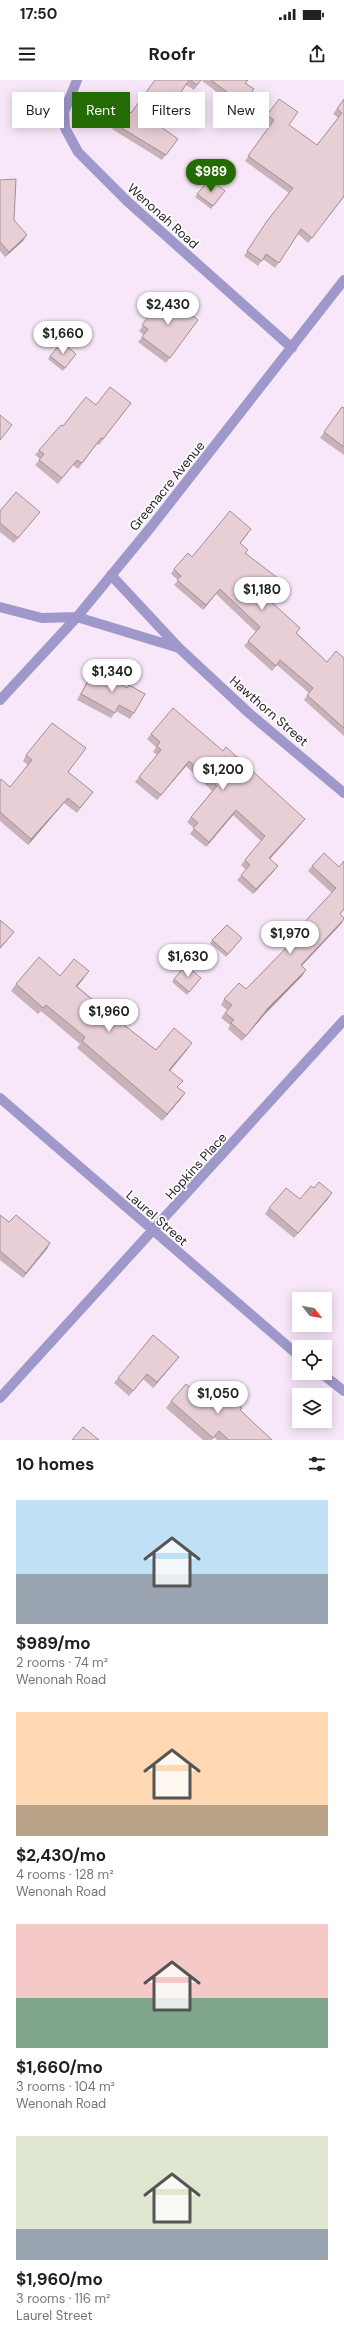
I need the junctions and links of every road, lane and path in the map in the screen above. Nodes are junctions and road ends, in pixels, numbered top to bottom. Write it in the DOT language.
graph roads {
  1 [pos="77,80"];
  2 [pos="344,280"];
  3 [pos="292,348"];
  4 [pos="111,575"];
  5 [pos="0,607"];
  6 [pos="77,617"];
  7 [pos="179,648"];
  8 [pos="0,700"];
  9 [pos="344,793"];
  10 [pos="344,1020"];
  11 [pos="0,1098"];
  12 [pos="153,1232"];
  13 [pos="292,1350"];
  14 [pos="330,1380"];
  15 [pos="344,1391"];
  16 [pos="0,1398"];
  1 -- 3 [label="street, Wenonah Road"];
  2 -- 3 [label="street, Greenacre Avenue"];
  3 -- 4 [label="street, Greenacre Avenue"];
  4 -- 6 [label="street, Greenacre Avenue"];
  4 -- 7 [label="street, Hawthorn Street"];
  5 -- 6 [label="street, Hawthorn Street"];
  6 -- 7 [label="street, Hawthorn Street"];
  6 -- 8 [label="street, Greenacre Avenue"];
  7 -- 9 [label="street, Hawthorn Street"];
  10 -- 12 [label="street, Hopkins Place"];
  11 -- 12 [label="street, Laurel Street"];
  12 -- 13 [label="street, Laurel Street"];
  12 -- 16 [label="street, Hopkins Place"];
  14 -- 15 [label="street"];
}
